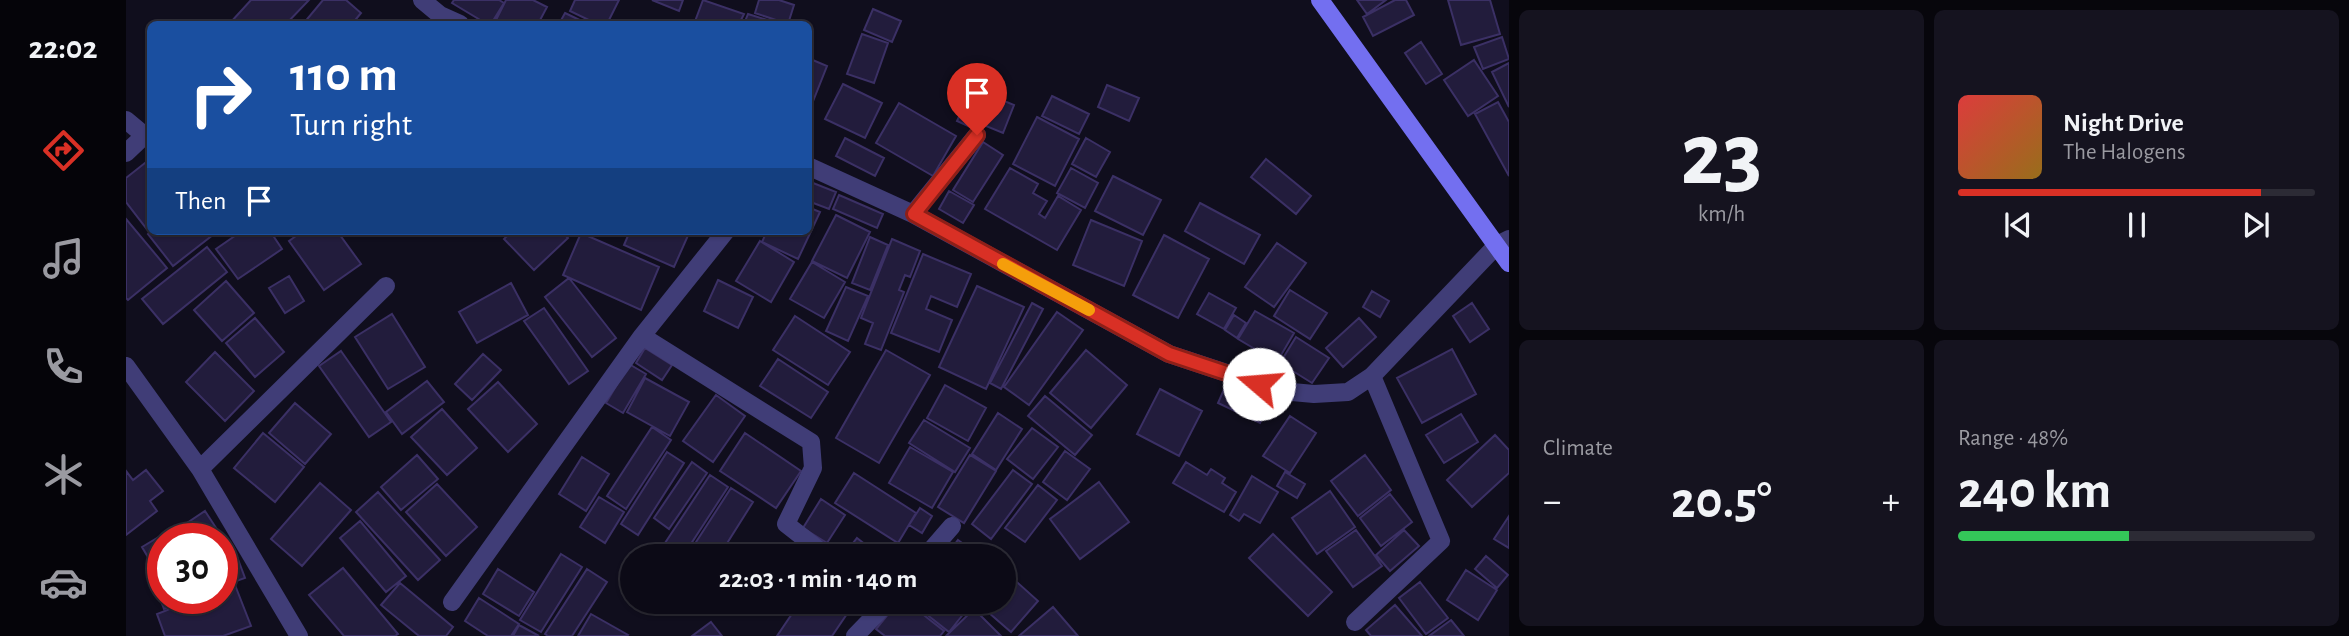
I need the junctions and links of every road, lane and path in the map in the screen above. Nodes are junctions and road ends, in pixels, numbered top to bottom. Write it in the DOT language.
graph roads {
  1 [pos="422,0"];
  2 [pos="1320,0"];
  3 [pos="436,20"];
  4 [pos="126,120"];
  5 [pos="977,135"];
  6 [pos="147,136"];
  7 [pos="147,138"];
  8 [pos="126,153"];
  9 [pos="812,168"];
  10 [pos="914,214"];
  11 [pos="723,235"];
  12 [pos="1503,242"];
  13 [pos="1509,263"];
  14 [pos="386,286"];
  15 [pos="642,335"];
  16 [pos="126,366"];
  17 [pos="1372,376"];
  18 [pos="200,469"];
  19 [pos="952,526"];
  20 [pos="812,544"];
  21 [pos="936,544"];
  22 [pos="452,601"];
  23 [pos="875,614"];
  24 [pos="1356,622"];
  25 [pos="299,636"];
  26 [pos="855,636"];
  1 -- 3 [label="street"];
  2 -- 12 [label="main road"];
  4 -- 6 [label="street"];
  5 -- 10 [label="street"];
  7 -- 8 [label="street"];
  9 -- 10 [label="street"];
  10 -- 17 [label="street"];
  11 -- 15 [label="street"];
  12 -- 13 [label="main road"];
  12 -- 17 [label="street"];
  14 -- 18 [label="street"];
  15 -- 20 [label="street"];
  15 -- 22 [label="street"];
  16 -- 18 [label="street"];
  17 -- 24 [label="street"];
  18 -- 25 [label="street"];
  19 -- 21 [label="street"];
  23 -- 26 [label="street"];
}
